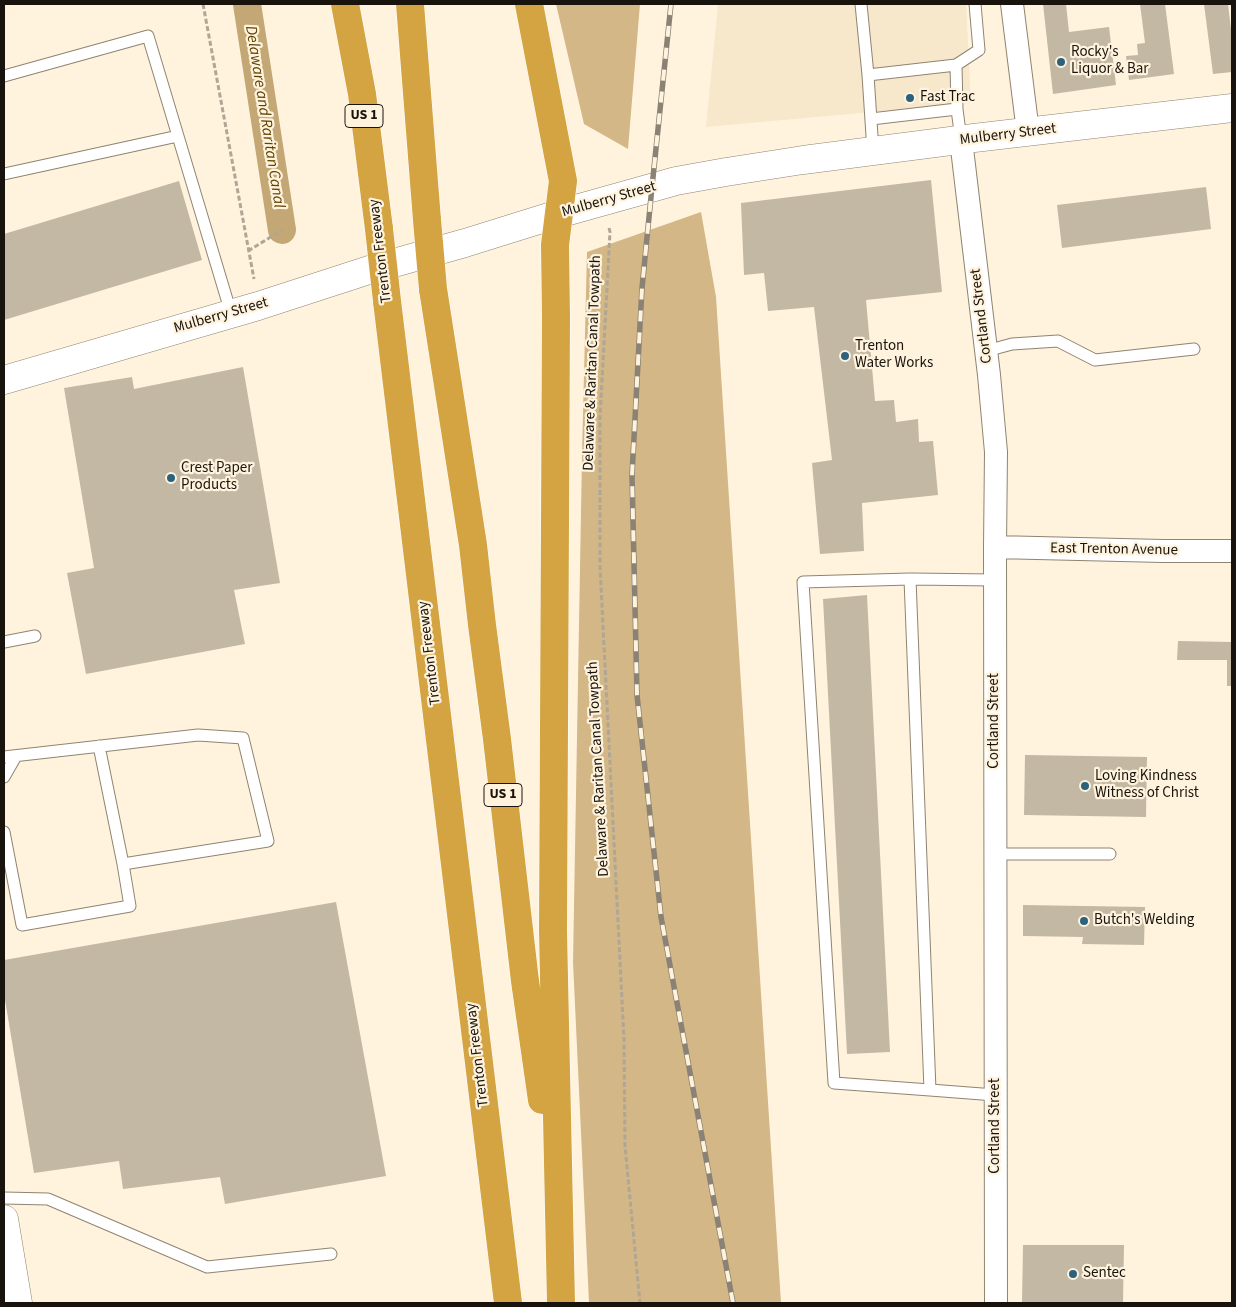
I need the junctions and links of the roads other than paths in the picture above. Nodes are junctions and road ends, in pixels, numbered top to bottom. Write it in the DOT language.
graph roads {
  1 [pos="345,4"];
  2 [pos="362,4"];
  3 [pos="410,4"];
  4 [pos="530,4"];
  5 [pos="861,4"];
  6 [pos="976,4"];
  7 [pos="1012,4"];
  8 [pos="956,65"];
  9 [pos="868,75"];
  10 [pos="4,76"];
  11 [pos="362,94"];
  12 [pos="1232,108"];
  13 [pos="957,109"];
  14 [pos="870,119"];
  15 [pos="1028,132"];
  16 [pos="178,136"];
  17 [pos="960,140"];
  18 [pos="873,151"];
  19 [pos="4,174"];
  20 [pos="558,214"];
  21 [pos="231,313"];
  22 [pos="1194,349"];
  23 [pos="986,351"];
  24 [pos="4,380"];
  25 [pos="995,547"];
  26 [pos="1232,551"];
  27 [pos="910,579"];
  28 [pos="995,580"];
  29 [pos="35,636"];
  30 [pos="4,642"];
  31 [pos="99,746"];
  32 [pos="16,756"];
  33 [pos="4,757"];
  34 [pos="4,777"];
  35 [pos="4,832"];
  36 [pos="995,854"];
  37 [pos="1110,854"];
  38 [pos="123,864"];
  39 [pos="930,1090"];
  40 [pos="996,1095"];
  41 [pos="4,1198"];
  42 [pos="4,1219"];
  43 [pos="331,1254"];
  44 [pos="18,1303"];
  45 [pos="508,1303"];
  46 [pos="561,1303"];
  47 [pos="996,1303"];
  1 -- 11 [label="highway, Trenton Freeway / US 1"];
  2 -- 11 [label="highway"];
  3 -- 46 [label="highway, US 1, bridge"];
  4 -- 20 [label="highway"];
  5 -- 9 [label="lane"];
  6 -- 8 [label="lane"];
  7 -- 15 [label="street"];
  8 -- 9 [label="lane"];
  8 -- 13 [label="lane"];
  9 -- 14 [label="lane"];
  10 -- 16 [label="lane"];
  11 -- 45 [label="highway, Trenton Freeway / US 1, bridge"];
  12 -- 15 [label="street, Mulberry Street"];
  13 -- 14 [label="lane"];
  13 -- 17 [label="lane"];
  14 -- 18 [label="lane"];
  15 -- 17 [label="street, Mulberry Street"];
  16 -- 19 [label="lane"];
  16 -- 21 [label="lane"];
  17 -- 18 [label="street, Mulberry Street"];
  17 -- 23 [label="street, Cortland Street"];
  18 -- 20 [label="street, Mulberry Street"];
  20 -- 21 [label="street, Mulberry Street"];
  20 -- 46 [label="highway"];
  21 -- 24 [label="street, Mulberry Street"];
  22 -- 23 [label="lane"];
  23 -- 25 [label="street, Cortland Street"];
  25 -- 26 [label="street, East Trenton Avenue"];
  25 -- 28 [label="street, Cortland Street"];
  27 -- 28 [label="lane"];
  27 -- 39 [label="lane"];
  27 -- 39 [label="lane"];
  28 -- 36 [label="street, Cortland Street"];
  29 -- 30 [label="lane"];
  31 -- 32 [label="lane"];
  31 -- 38 [label="lane"];
  31 -- 38 [label="lane"];
  32 -- 33 [label="lane"];
  32 -- 34 [label="lane"];
  35 -- 38 [label="lane"];
  36 -- 37 [label="lane"];
  36 -- 40 [label="street, Cortland Street"];
  39 -- 40 [label="lane"];
  40 -- 47 [label="street, Cortland Street"];
  41 -- 43 [label="lane"];
  42 -- 44 [label="street"];
}
